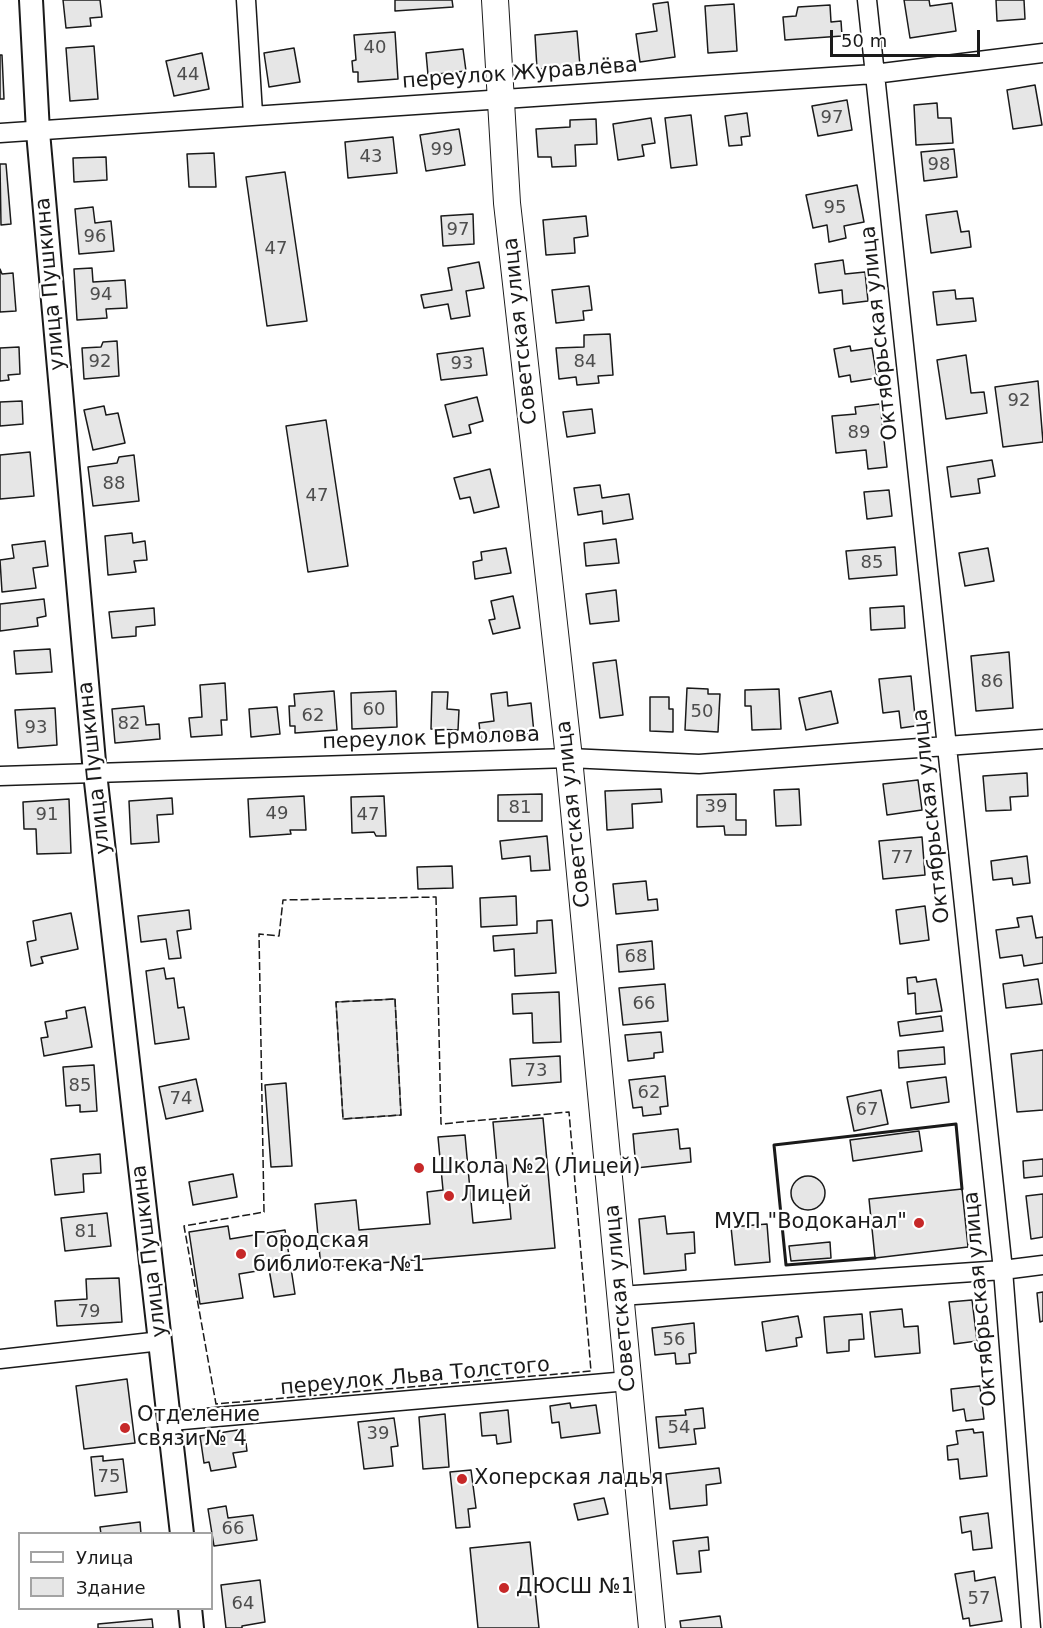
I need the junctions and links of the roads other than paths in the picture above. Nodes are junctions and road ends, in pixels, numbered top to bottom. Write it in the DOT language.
graph roads {
  1 [pos="31,0"];
  2 [pos="246,0"];
  3 [pos="495,0"];
  4 [pos="867,0"];
  5 [pos="1043,53"];
  6 [pos="874,74"];
  7 [pos="501,98"];
  8 [pos="253,114"];
  9 [pos="38,132"];
  10 [pos="0,133"];
  11 [pos="1043,740"];
  12 [pos="947,746"];
  13 [pos="570,758"];
  14 [pos="95,773"];
  15 [pos="0,776"];
  16 [pos="1043,1265"];
  17 [pos="1003,1270"];
  18 [pos="620,1296"];
  19 [pos="161,1341"];
  20 [pos="0,1359"];
  21 [pos="628,1381"];
  22 [pos="171,1421"];
  23 [pos="182,1532"];
  24 [pos="190,1610"];
  25 [pos="192,1628"];
  26 [pos="652,1628"];
  27 [pos="1030,1628"];
  1 -- 9 [label="street, улица Пушкина"];
  2 -- 8 [label="street"];
  3 -- 7 [label="main road, Советская улица"];
  4 -- 6 [label="street, Октябрьская улица"];
  5 -- 6 [label="street, переулок Журавлёва"];
  6 -- 7 [label="street, переулок Журавлёва"];
  6 -- 12 [label="street, Октябрьская улица"];
  7 -- 8 [label="street, переулок Журавлёва"];
  7 -- 13 [label="main road, Советская улица"];
  8 -- 9 [label="street, переулок Журавлёва"];
  9 -- 10 [label="street, переулок Журавлёва"];
  9 -- 14 [label="street, улица Пушкина"];
  11 -- 12 [label="street, переулок Ермолова"];
  12 -- 13 [label="street, переулок Ермолова"];
  12 -- 17 [label="street, Октябрьская улица"];
  13 -- 14 [label="street, переулок Ермолова"];
  13 -- 18 [label="main road, Советская улица"];
  14 -- 15 [label="street, переулок Ермолова"];
  14 -- 19 [label="street, улица Пушкина"];
  16 -- 17 [label="street"];
  17 -- 18 [label="street"];
  17 -- 27 [label="street, Октябрьская улица"];
  18 -- 21 [label="main road, Советская улица"];
  19 -- 20 [label="street"];
  19 -- 22 [label="street, улица Пушкина"];
  21 -- 22 [label="street, переулок Льва Толстого"];
  21 -- 26 [label="main road, Советская улица"];
  22 -- 23 [label="street, улица Пушкина"];
  24 -- 25 [label="street"];
}
